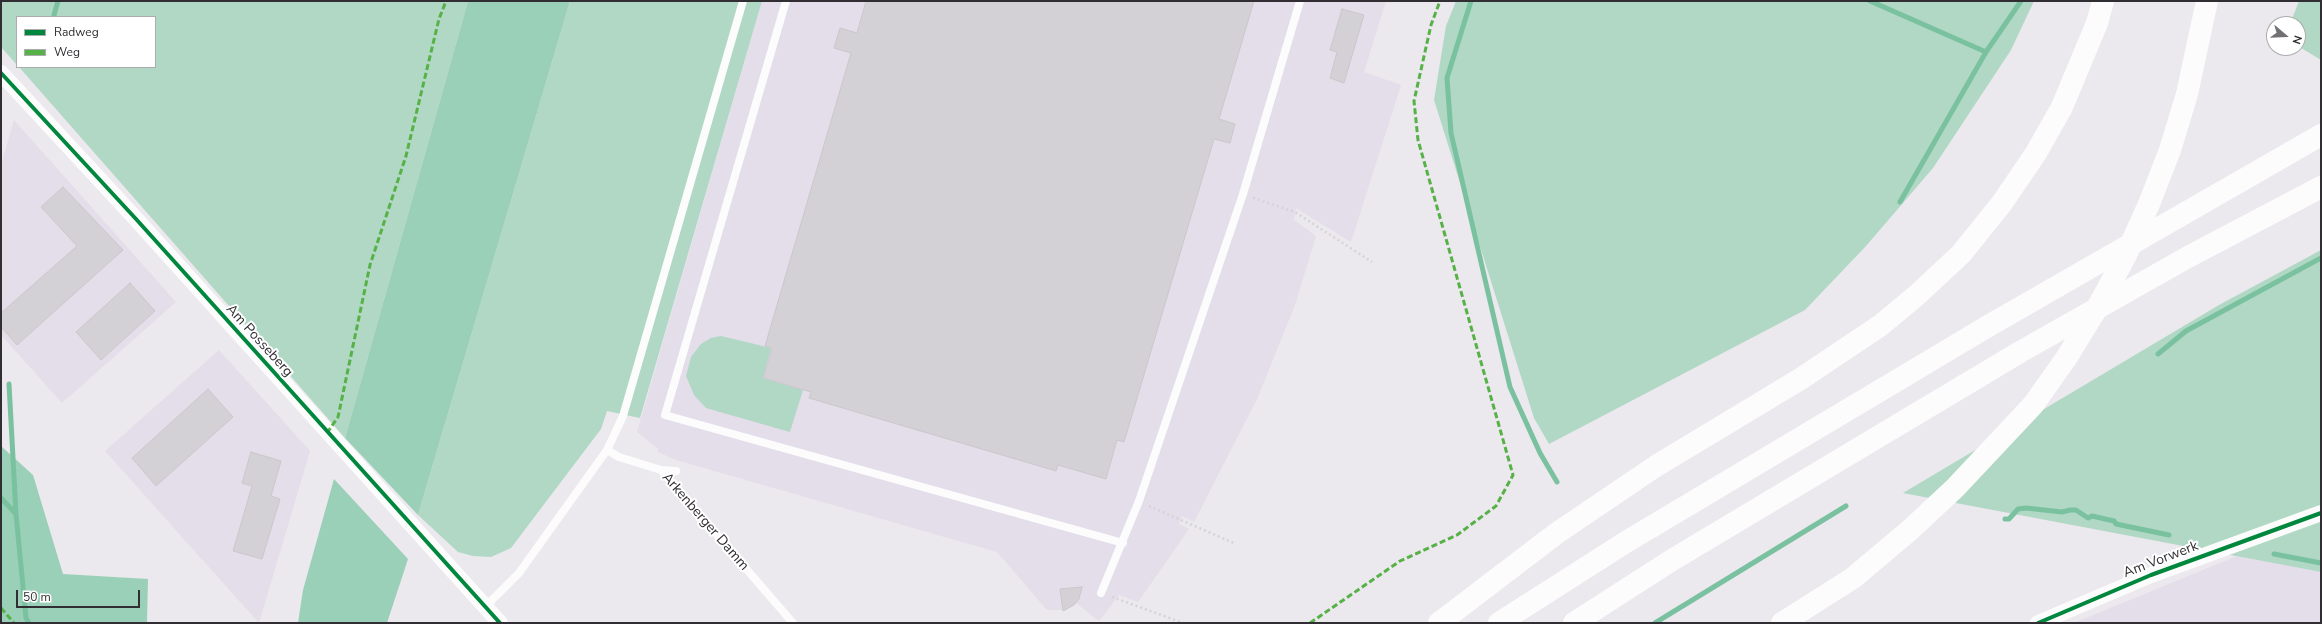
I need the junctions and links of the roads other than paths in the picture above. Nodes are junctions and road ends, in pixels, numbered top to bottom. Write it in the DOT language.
graph roads {
  1 [pos="743,1"];
  2 [pos="786,1"];
  3 [pos="1300,1"];
  4 [pos="2103,1"];
  5 [pos="2207,1"];
  6 [pos="1,73"];
  7 [pos="2321,135"];
  8 [pos="2321,187"];
  9 [pos="607,450"];
  10 [pos="661,470"];
  11 [pos="676,471"];
  12 [pos="2321,513"];
  13 [pos="1122,543"];
  14 [pos="1101,593"];
  15 [pos="484,607"];
  16 [pos="500,623"];
  17 [pos="793,623"];
  18 [pos="1439,623"];
  19 [pos="1499,623"];
  20 [pos="1574,623"];
  21 [pos="1782,623"];
  22 [pos="2038,623"];
  1 -- 9 [label="lane"];
  2 -- 13 [label="lane"];
  3 -- 13 [label="lane"];
  4 -- 18 [label="highway"];
  5 -- 21 [label="highway"];
  6 -- 15 [label="street, Am Posseberg"];
  7 -- 19 [label="highway"];
  8 -- 20 [label="highway"];
  9 -- 10 [label="lane, Arkenberger Damm"];
  9 -- 15 [label="lane"];
  10 -- 11 [label="lane"];
  10 -- 17 [label="lane, Arkenberger Damm"];
  12 -- 22 [label="street, Am Vorwerk"];
  13 -- 14 [label="lane"];
  15 -- 16 [label="street, Am Posseberg"];
}
